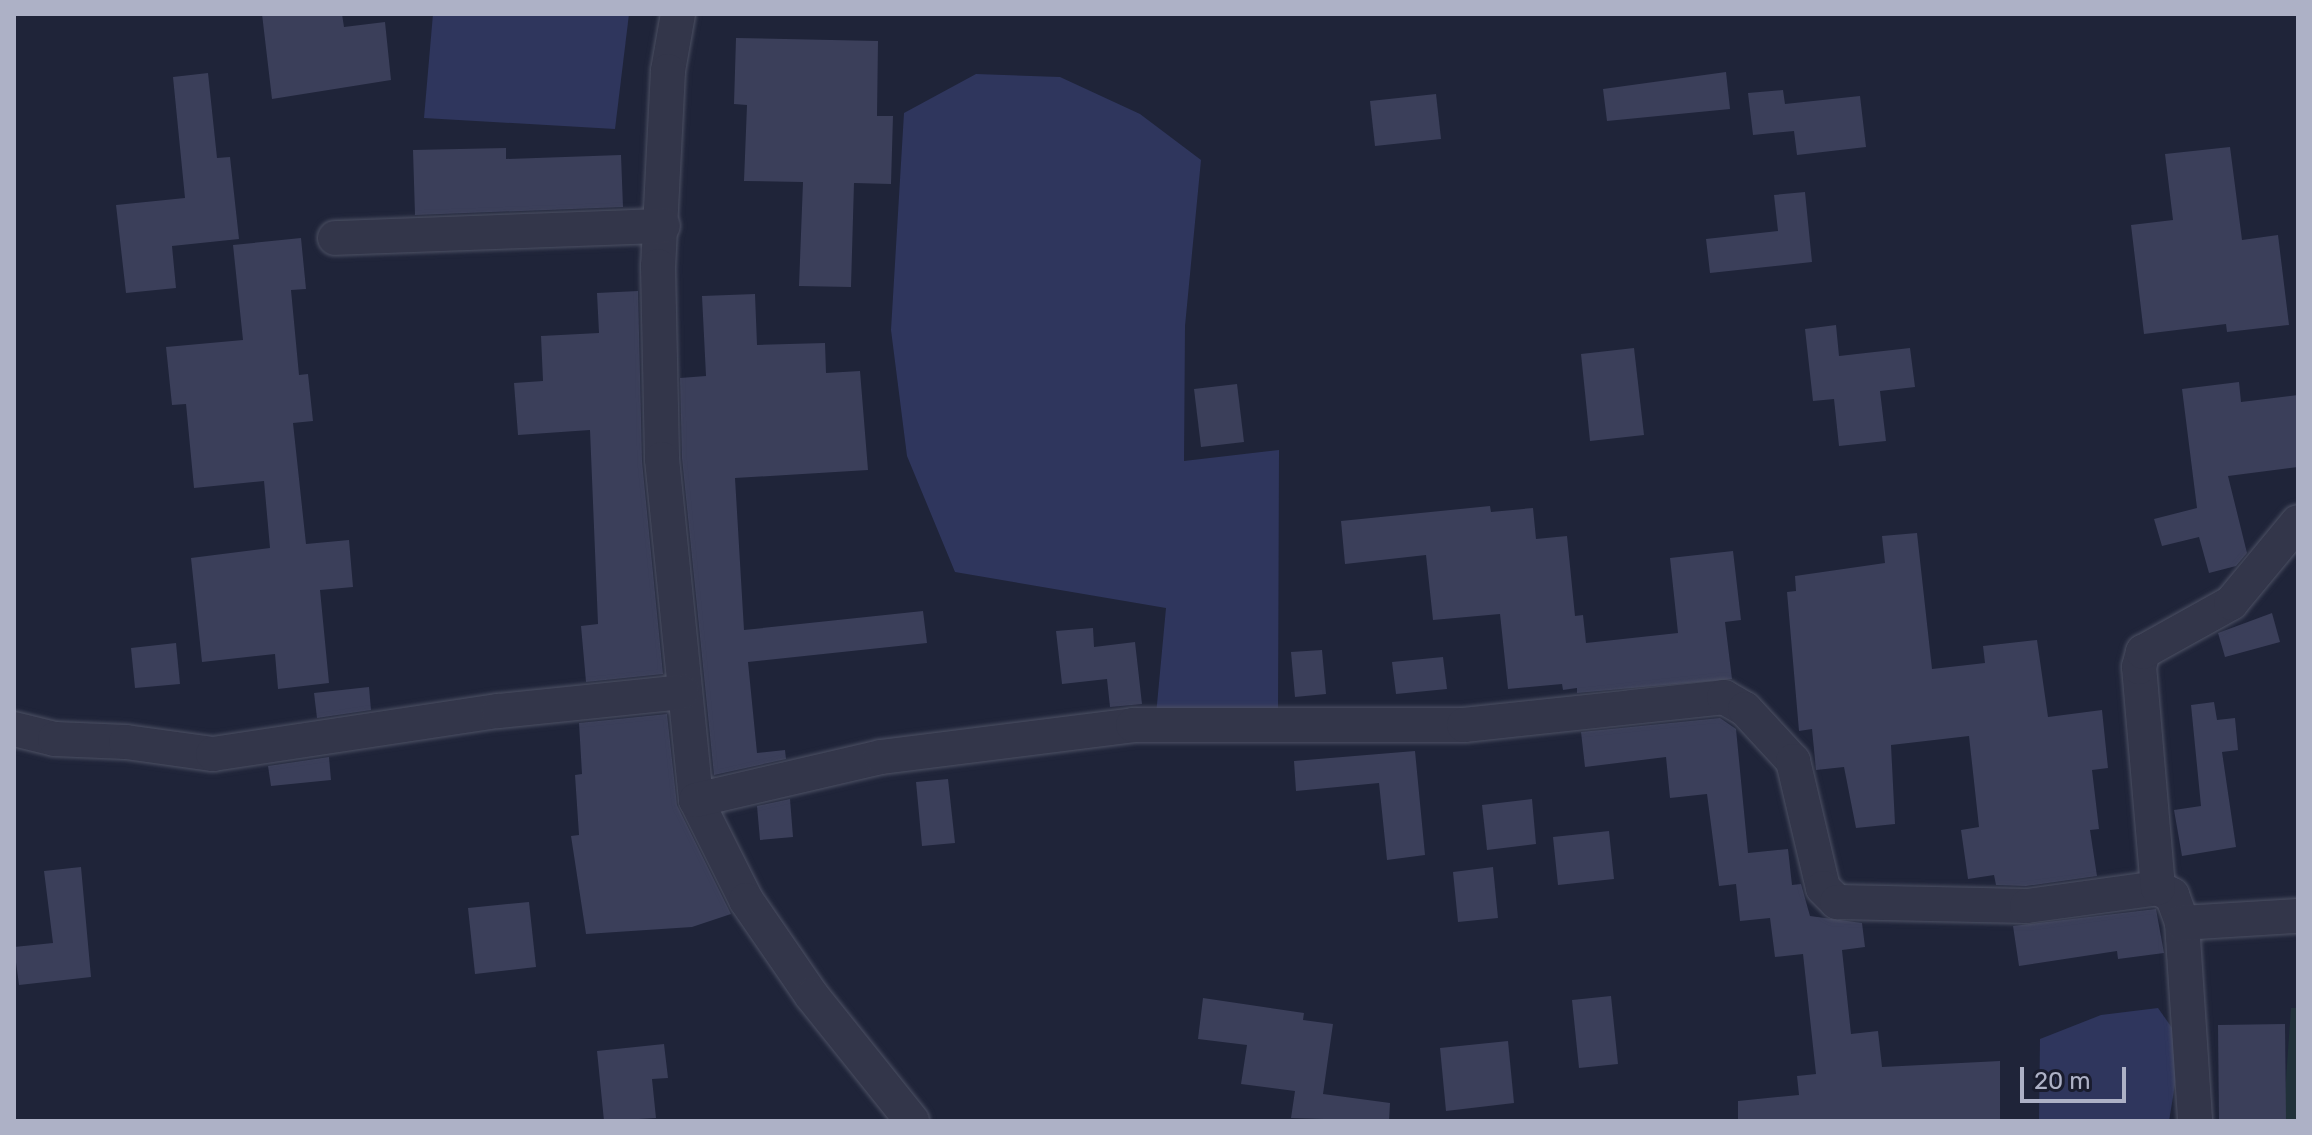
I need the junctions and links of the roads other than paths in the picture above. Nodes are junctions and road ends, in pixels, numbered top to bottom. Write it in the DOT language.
graph roads {
  1 [pos="678,14"];
  2 [pos="663,226"];
  3 [pos="335,238"];
  4 [pos="2298,522"];
  5 [pos="682,692"];
  6 [pos="14,729"];
  7 [pos="696,800"];
  8 [pos="2158,888"];
  9 [pos="2298,916"];
  10 [pos="2182,923"];
  11 [pos="912,1121"];
  12 [pos="2195,1121"];
  1 -- 2 [label="street"];
  2 -- 3 [label="street"];
  2 -- 5 [label="street"];
  4 -- 8 [label="street"];
  5 -- 6 [label="street"];
  5 -- 7 [label="street"];
  7 -- 8 [label="street"];
  7 -- 11 [label="street"];
  8 -- 10 [label="street"];
  9 -- 10 [label="street"];
  10 -- 12 [label="street"];
}
